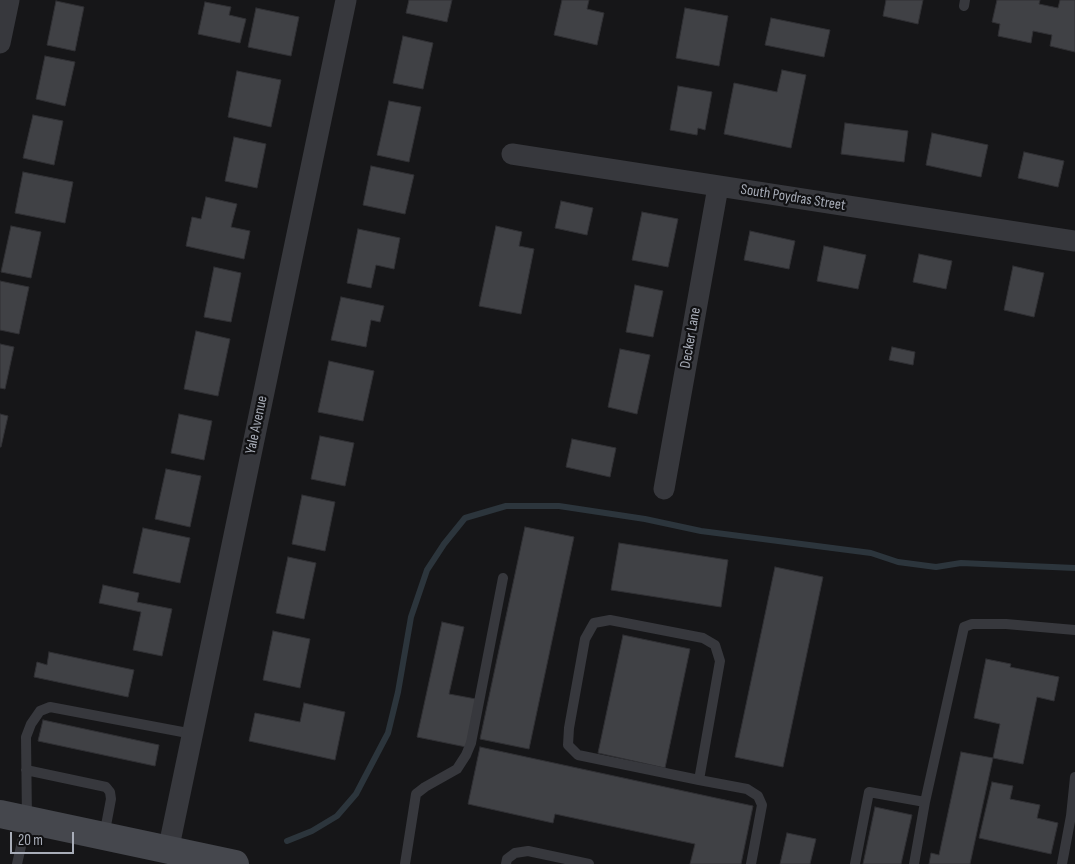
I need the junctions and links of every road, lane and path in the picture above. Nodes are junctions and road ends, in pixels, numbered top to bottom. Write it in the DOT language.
graph roads {
  1 [pos="9,0"];
  2 [pos="346,0"];
  3 [pos="0,43"];
  4 [pos="512,154"];
  5 [pos="718,186"];
  6 [pos="1075,241"];
  7 [pos="664,489"];
  8 [pos="504,578"];
  9 [pos="1075,630"];
  10 [pos="192,734"];
  11 [pos="26,770"];
  12 [pos="1075,777"];
  13 [pos="699,780"];
  14 [pos="925,802"];
  15 [pos="0,814"];
  16 [pos="27,820"];
  17 [pos="104,836"];
  18 [pos="168,851"];
  19 [pos="17,864"];
  20 [pos="235,864"];
  21 [pos="405,864"];
  22 [pos="506,864"];
  23 [pos="589,864"];
  24 [pos="752,864"];
  25 [pos="855,864"];
  26 [pos="914,864"];
  27 [pos="1062,864"];
  1 -- 3 [label="street"];
  2 -- 10 [label="street, Yale Avenue"];
  4 -- 5 [label="street, South Poydras Street"];
  5 -- 6 [label="street, South Poydras Street"];
  5 -- 7 [label="street, Decker Lane"];
  8 -- 21 [label="lane"];
  9 -- 14 [label="lane"];
  10 -- 11 [label="lane"];
  10 -- 18 [label="street, Yale Avenue"];
  11 -- 16 [label="lane"];
  11 -- 17 [label="lane"];
  12 -- 27 [label="lane"];
  13 -- 13 [label="lane"];
  13 -- 24 [label="lane"];
  14 -- 25 [label="lane"];
  14 -- 26 [label="lane"];
  15 -- 16 [label="main road"];
  16 -- 17 [label="main road"];
  16 -- 19 [label="lane"];
  17 -- 18 [label="main road"];
  18 -- 20 [label="main road"];
  22 -- 23 [label="lane"];
}
